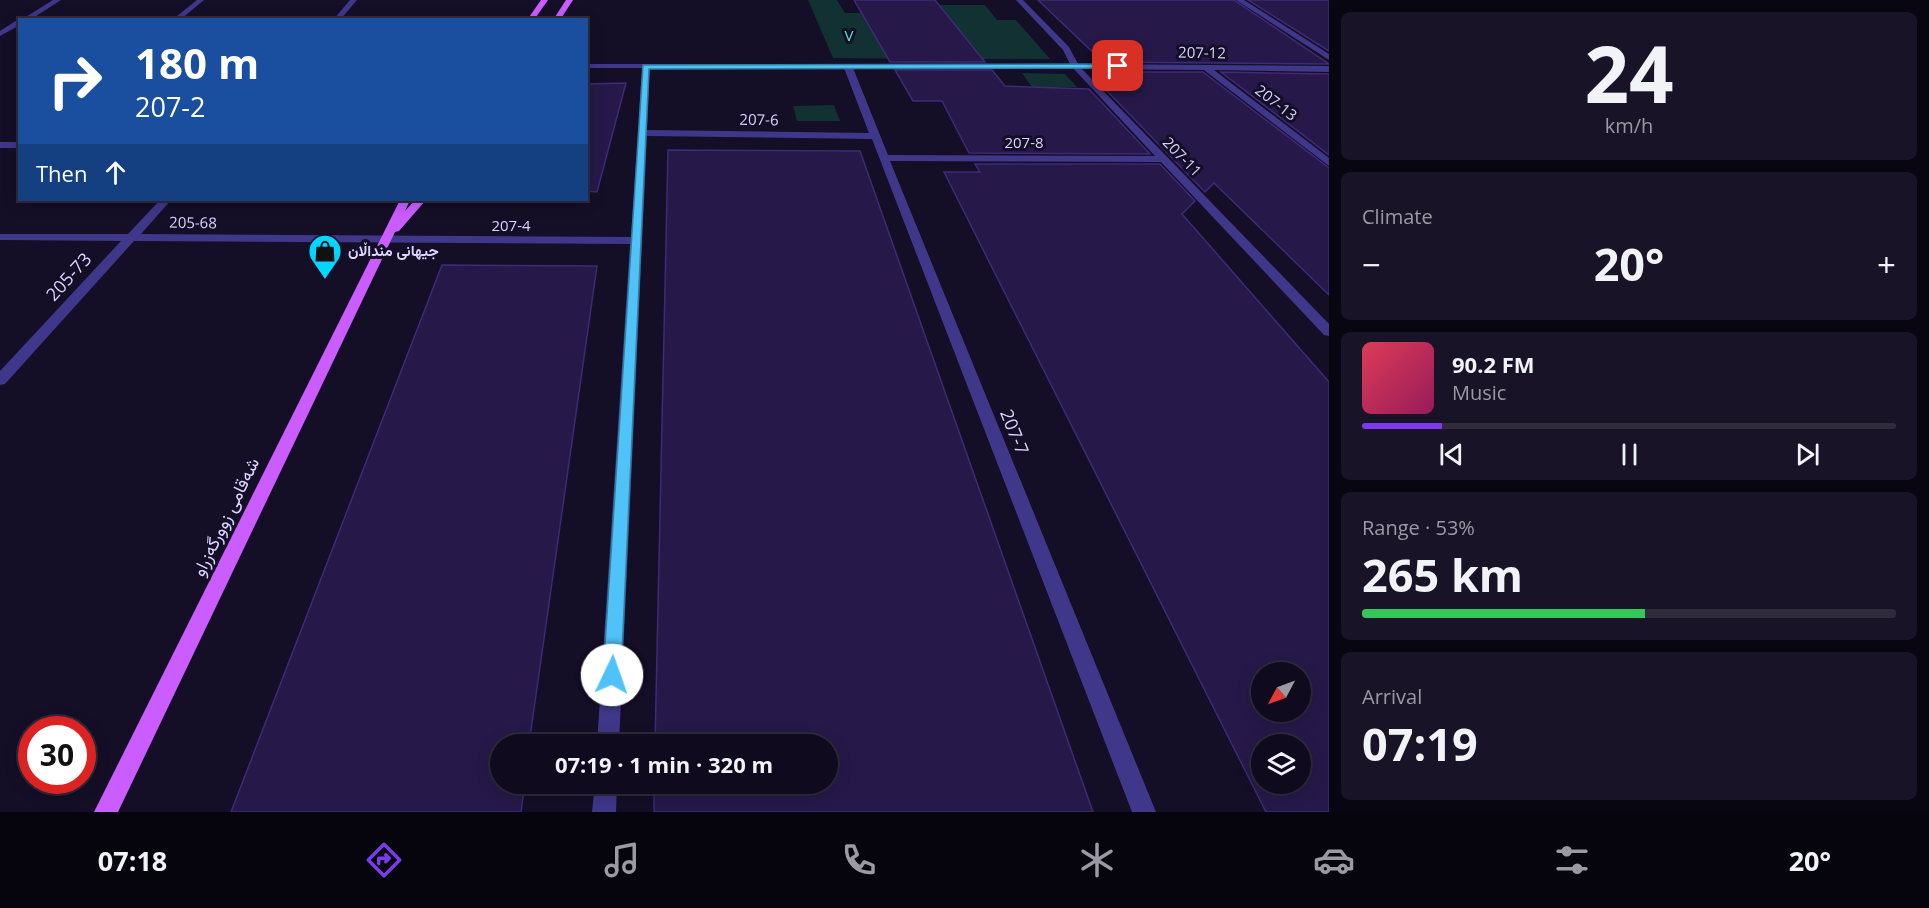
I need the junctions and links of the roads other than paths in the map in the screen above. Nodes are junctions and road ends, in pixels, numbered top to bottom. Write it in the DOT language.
graph roads {
  1 [pos="58,0"];
  2 [pos="201,0"];
  3 [pos="354,0"];
  4 [pos="545,0"];
  5 [pos="570,0"];
  6 [pos="1019,0"];
  7 [pos="1239,0"];
  8 [pos="27,18"];
  9 [pos="178,18"];
  10 [pos="338,18"];
  11 [pos="532,18"];
  12 [pos="557,18"];
  13 [pos="18,23"];
  14 [pos="0,34"];
  15 [pos="1329,58"];
  16 [pos="588,66"];
  17 [pos="646,66"];
  18 [pos="1075,66"];
  19 [pos="848,67"];
  20 [pos="1205,67"];
  21 [pos="1329,69"];
  22 [pos="642,133"];
  23 [pos="18,136"];
  24 [pos="876,136"];
  25 [pos="3,145"];
  26 [pos="885,158"];
  27 [pos="1163,159"];
  28 [pos="1329,163"];
  29 [pos="165,201"];
  30 [pos="405,201"];
  31 [pos="420,201"];
  32 [pos="0,237"];
  33 [pos="130,238"];
  34 [pos="386,240"];
  35 [pos="636,241"];
  36 [pos="1329,332"];
  37 [pos="0,380"];
  38 [pos="609,734"];
  39 [pos="605,794"];
  40 [pos="105,812"];
  41 [pos="604,812"];
  42 [pos="1144,812"];
  1 -- 8 [label="street"];
  2 -- 9 [label="street"];
  3 -- 10 [label="street"];
  4 -- 11 [label="main road"];
  5 -- 12 [label="main road"];
  6 -- 18 [label="street, 207-11"];
  7 -- 15 [label="street"];
  13 -- 14 [label="street"];
  16 -- 17 [label="street, 207-12"];
  17 -- 19 [label="street, 207-12"];
  17 -- 22 [label="street"];
  18 -- 19 [label="street, 207-12"];
  18 -- 20 [label="street, 207-12"];
  18 -- 27 [label="street, 207-11"];
  19 -- 24 [label="street, 207-7"];
  20 -- 21 [label="street, 207-12"];
  20 -- 28 [label="street, 207-13"];
  22 -- 24 [label="street, 207-6"];
  22 -- 35 [label="street"];
  23 -- 25 [label="street"];
  24 -- 26 [label="street, 207-7"];
  26 -- 27 [label="street, 207-8"];
  26 -- 42 [label="street, 207-7"];
  27 -- 36 [label="street, 207-11"];
  29 -- 33 [label="street, 205-73"];
  30 -- 34 [label="main road, شەقامی زوورگەزراو"];
  31 -- 34 [label="main road, شەقامی زوورگەزراو"];
  32 -- 33 [label="street, 205-68"];
  33 -- 34 [label="street, 205-68"];
  33 -- 37 [label="street, 205-73"];
  34 -- 35 [label="street, 207-4"];
  34 -- 40 [label="main road, شەقامی زوورگەزراو"];
  35 -- 38 [label="street"];
  39 -- 41 [label="street"];
}
